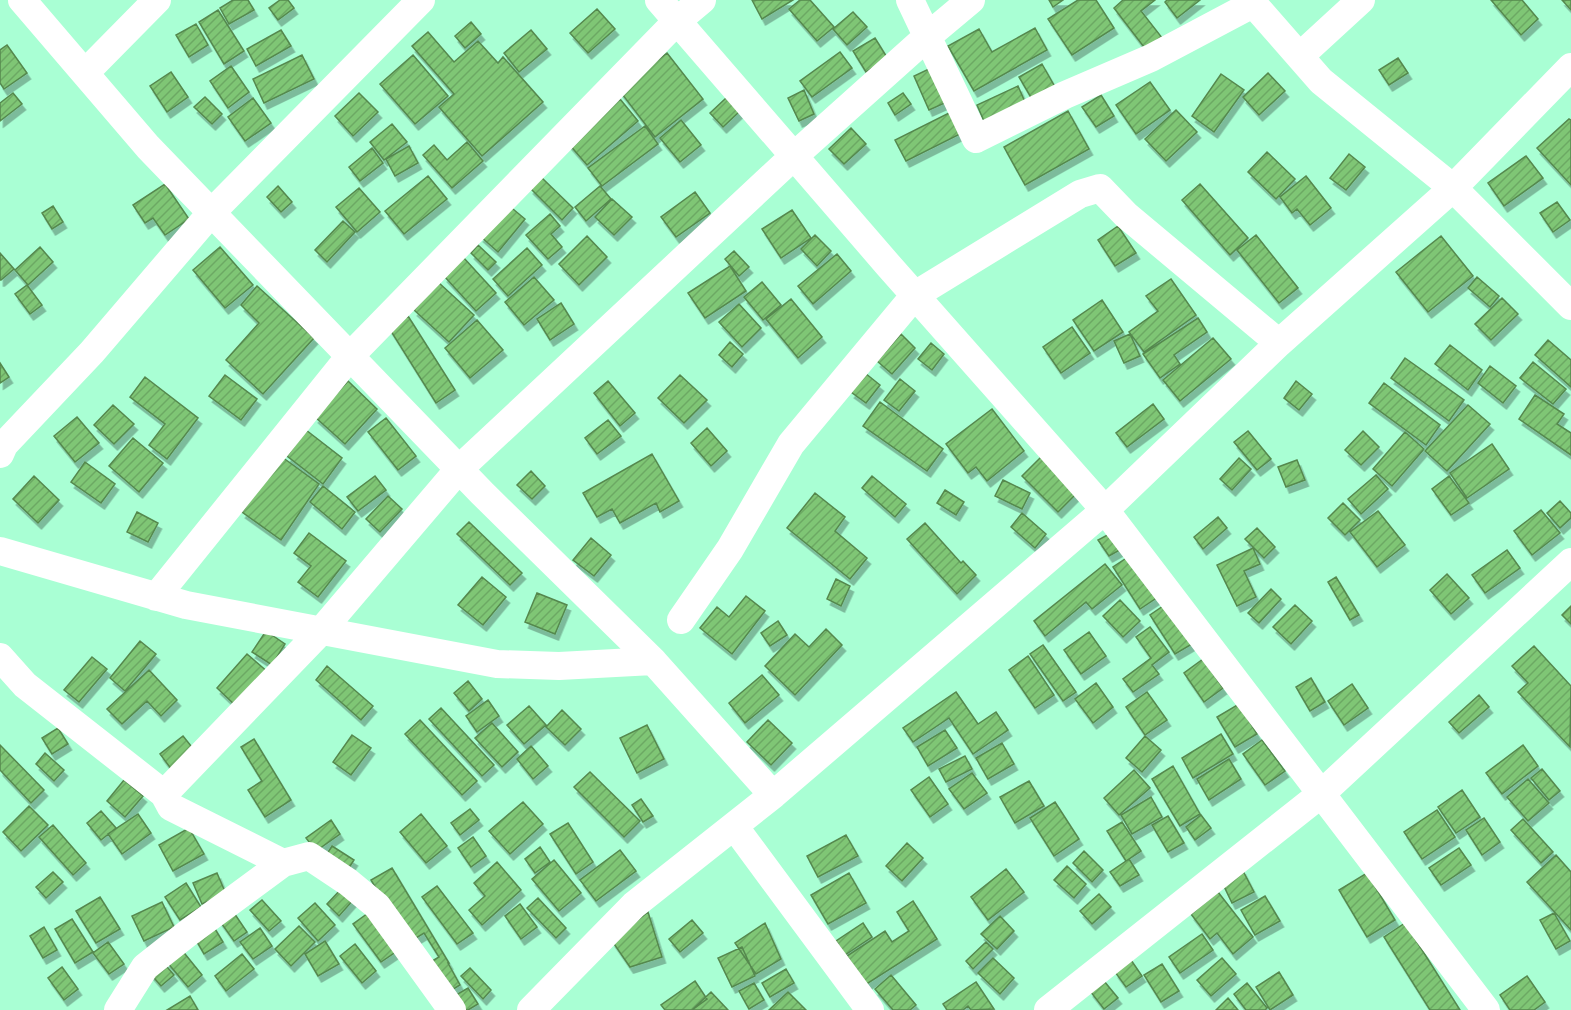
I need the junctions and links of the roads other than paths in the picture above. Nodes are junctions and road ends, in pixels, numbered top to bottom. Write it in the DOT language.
graph roads {
  1 [pos="22,0"];
  2 [pos="157,0"];
  3 [pos="421,0"];
  4 [pos="659,0"];
  5 [pos="702,0"];
  6 [pos="910,0"];
  7 [pos="971,0"];
  8 [pos="1360,0"];
  9 [pos="1252,2"];
  10 [pos="677,21"];
  11 [pos="928,36"];
  12 [pos="1300,56"];
  13 [pos="1571,67"];
  14 [pos="85,73"];
  15 [pos="794,156"];
  16 [pos="1453,188"];
  17 [pos="211,213"];
  18 [pos="915,295"];
  19 [pos="1571,306"];
  20 [pos="1280,343"];
  21 [pos="350,356"];
  22 [pos="0,454"];
  23 [pos="459,468"];
  24 [pos="1105,510"];
  25 [pos="0,551"];
  26 [pos="1571,562"];
  27 [pos="156,597"];
  28 [pos="681,620"];
  29 [pos="321,631"];
  30 [pos="0,657"];
  31 [pos="653,661"];
  32 [pos="164,794"];
  33 [pos="1321,794"];
  34 [pos="772,795"];
  35 [pos="734,826"];
  36 [pos="283,863"];
  37 [pos="118,1010"];
  38 [pos="452,1010"];
  39 [pos="531,1010"];
  40 [pos="870,1010"];
  41 [pos="1048,1010"];
  42 [pos="1486,1010"];
  1 -- 14 [label="street"];
  2 -- 14 [label="street"];
  3 -- 17 [label="street"];
  4 -- 10 [label="street"];
  5 -- 10 [label="street"];
  6 -- 11 [label="street"];
  7 -- 11 [label="street"];
  8 -- 12 [label="street"];
  9 -- 11 [label="street"];
  9 -- 12 [label="street"];
  10 -- 15 [label="street"];
  10 -- 21 [label="street"];
  11 -- 15 [label="street"];
  12 -- 16 [label="street"];
  13 -- 16 [label="street"];
  14 -- 17 [label="street"];
  15 -- 18 [label="street"];
  15 -- 23 [label="street"];
  16 -- 19 [label="street"];
  16 -- 20 [label="street"];
  17 -- 21 [label="street"];
  17 -- 22 [label="street"];
  18 -- 20 [label="street"];
  18 -- 24 [label="street"];
  18 -- 28 [label="street"];
  20 -- 24 [label="street"];
  21 -- 23 [label="street"];
  21 -- 27 [label="street"];
  23 -- 29 [label="street"];
  23 -- 31 [label="street"];
  24 -- 33 [label="street"];
  24 -- 34 [label="street"];
  25 -- 27 [label="street"];
  26 -- 33 [label="street"];
  27 -- 29 [label="street"];
  29 -- 31 [label="street"];
  29 -- 32 [label="street"];
  30 -- 32 [label="street"];
  31 -- 34 [label="street"];
  32 -- 36 [label="street"];
  33 -- 41 [label="street"];
  33 -- 42 [label="street"];
  34 -- 35 [label="street"];
  35 -- 39 [label="street"];
  35 -- 40 [label="street"];
  36 -- 37 [label="street"];
  36 -- 38 [label="street"];
}
